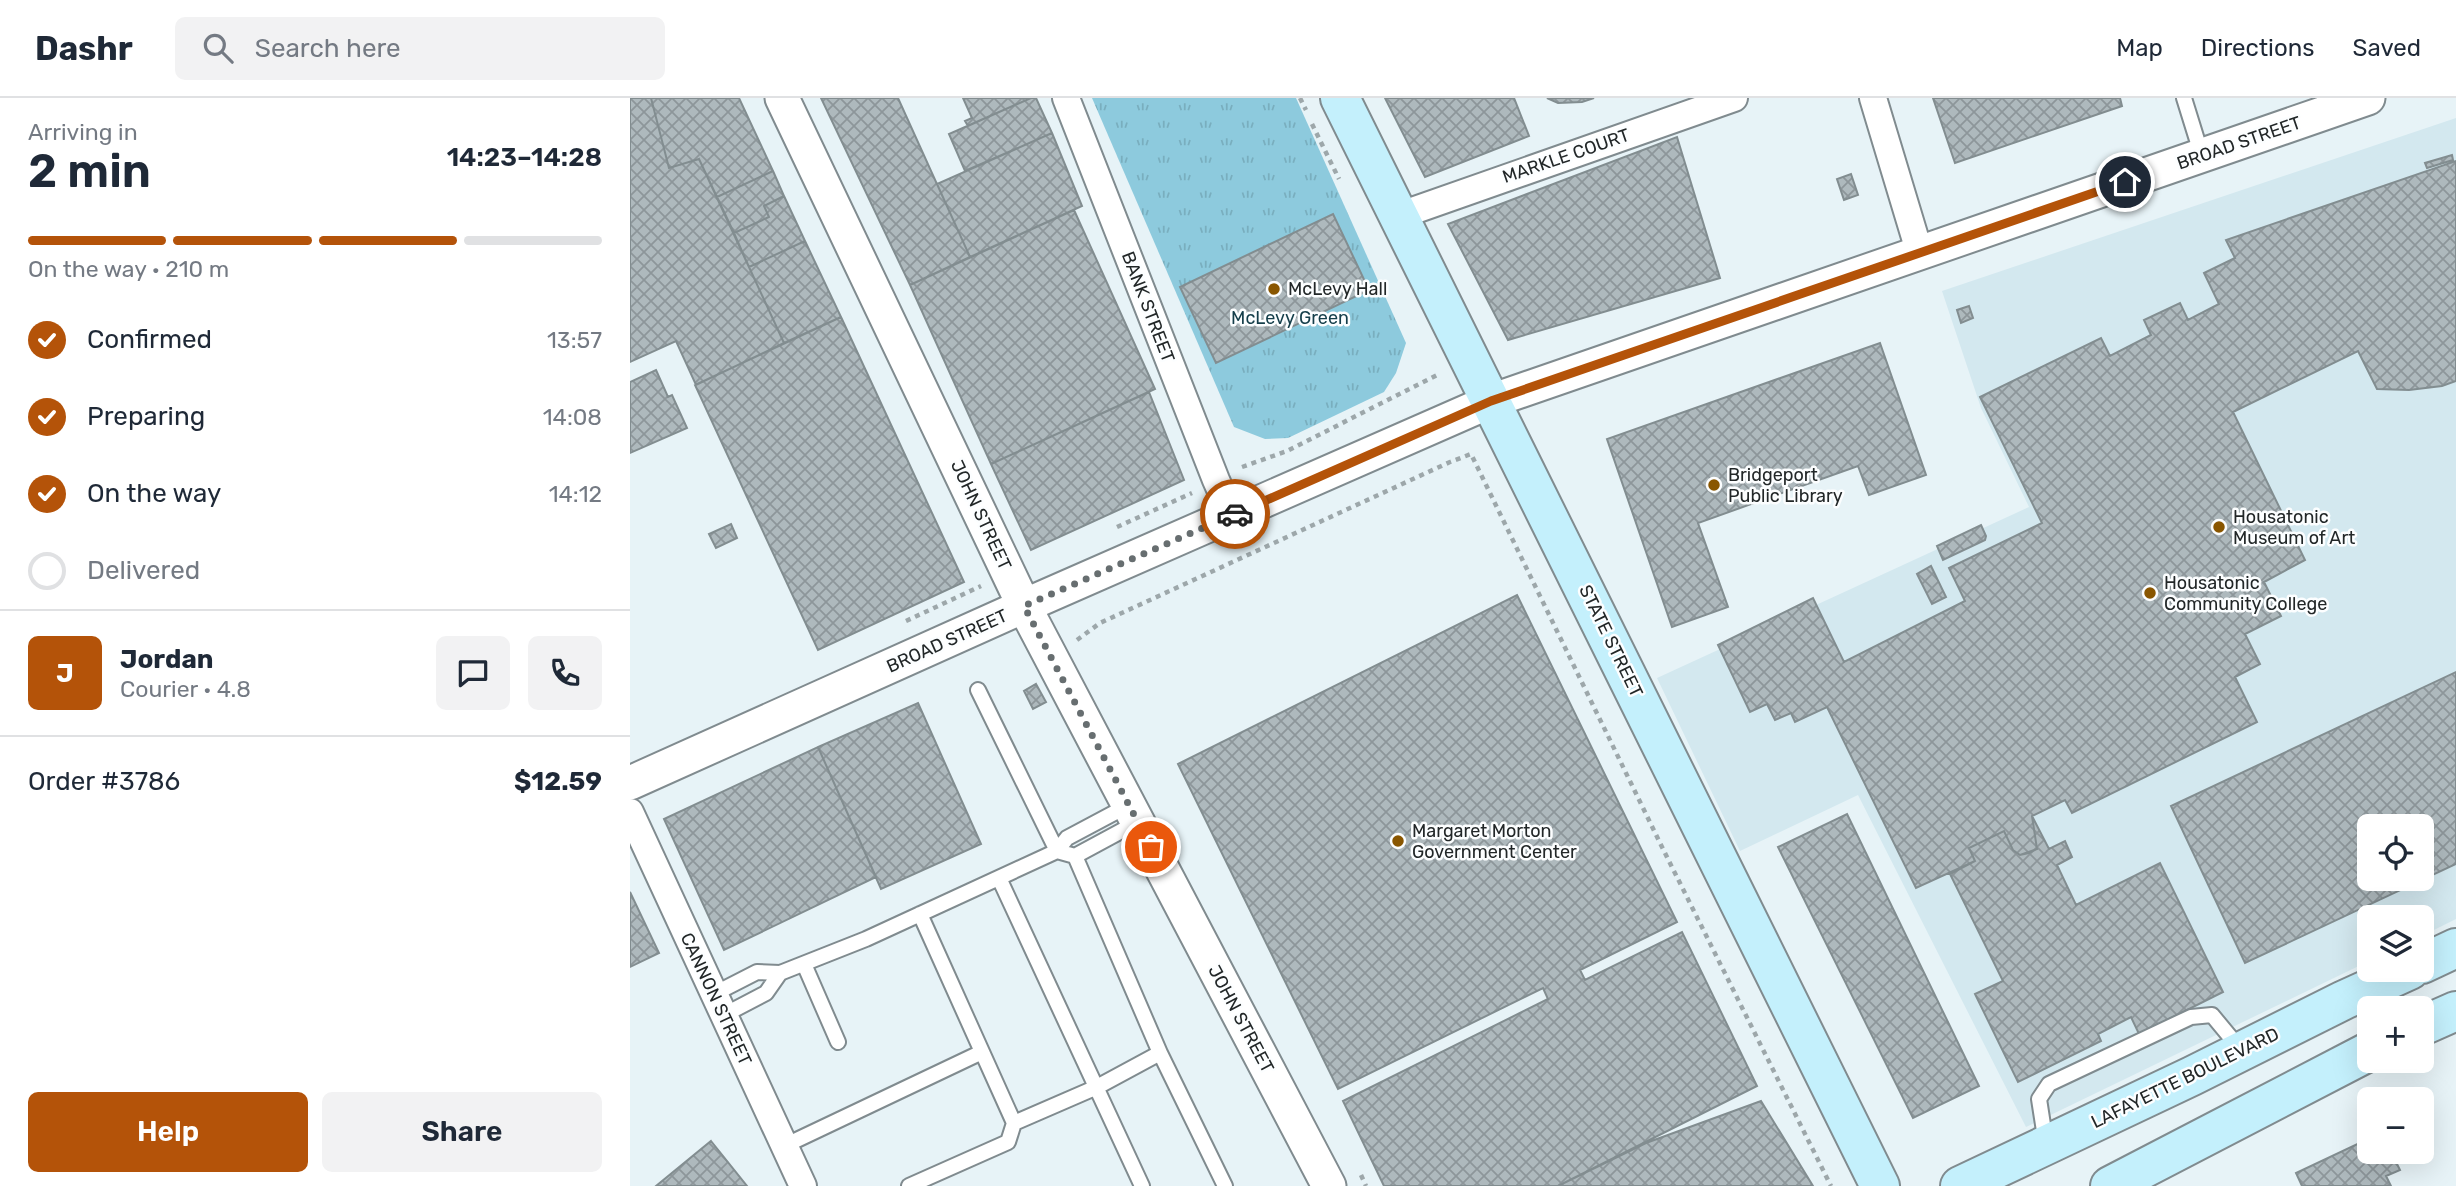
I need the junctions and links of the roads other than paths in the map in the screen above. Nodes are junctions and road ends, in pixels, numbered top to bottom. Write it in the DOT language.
graph roads {
  1 [pos="782,98"];
  2 [pos="1066,98"];
  3 [pos="1734,98"];
  4 [pos="1873,98"];
  5 [pos="2184,98"];
  6 [pos="2368,98"];
  7 [pos="1323,106"];
  8 [pos="2202,156"];
  9 [pos="1398,216"];
  10 [pos="1920,254"];
  11 [pos="1491,401"];
  12 [pos="1232,516"];
  13 [pos="1024,606"];
  14 [pos="978,690"];
  15 [pos="630,783"];
  16 [pos="630,811"];
  17 [pos="1134,814"];
  18 [pos="1057,852"];
  19 [pos="1075,856"];
  20 [pos="999,878"];
  21 [pos="920,914"];
  22 [pos="2456,948"];
  23 [pos="2434,958"];
  24 [pos="804,964"];
  25 [pos="780,973"];
  26 [pos="2384,982"];
  27 [pos="2344,1000"];
  28 [pos="719,1004"];
  29 [pos="2456,1011"];
  30 [pos="2357,1015"];
  31 [pos="2434,1021"];
  32 [pos="838,1042"];
  33 [pos="2242,1051"];
  34 [pos="982,1052"];
  35 [pos="1160,1053"];
  36 [pos="2357,1058"];
  37 [pos="1097,1087"];
  38 [pos="1014,1123"];
  39 [pos="2046,1144"];
  40 [pos="784,1146"];
  41 [pos="803,1186"];
  42 [pos="909,1186"];
  43 [pos="1142,1186"];
  44 [pos="1225,1186"];
  45 [pos="1329,1186"];
  46 [pos="1880,1186"];
  47 [pos="1959,1186"];
  48 [pos="2110,1186"];
  1 -- 13 [label="street, JOHN STREET"];
  2 -- 12 [label="street, BANK STREET"];
  3 -- 9 [label="street, MARKLE COURT"];
  4 -- 10 [label="street"];
  5 -- 8 [label="lane"];
  6 -- 8 [label="street, BROAD STREET"];
  7 -- 9 [label="main road, STATE STREET"];
  8 -- 10 [label="street, BROAD STREET"];
  9 -- 11 [label="main road, STATE STREET"];
  10 -- 11 [label="street, BROAD STREET"];
  11 -- 12 [label="street, BROAD STREET"];
  11 -- 46 [label="main road, STATE STREET"];
  12 -- 13 [label="street, BROAD STREET"];
  13 -- 15 [label="street, BROAD STREET"];
  13 -- 17 [label="street, JOHN STREET"];
  14 -- 18 [label="lane"];
  16 -- 28 [label="street, CANNON STREET"];
  17 -- 18 [label="lane"];
  17 -- 19 [label="lane"];
  17 -- 45 [label="street, JOHN STREET"];
  18 -- 19 [label="lane"];
  18 -- 20 [label="lane"];
  19 -- 35 [label="lane"];
  20 -- 21 [label="lane"];
  20 -- 37 [label="lane"];
  21 -- 24 [label="lane"];
  21 -- 34 [label="lane"];
  22 -- 23 [label="main road"];
  24 -- 25 [label="lane"];
  24 -- 32 [label="lane"];
  25 -- 28 [label="lane"];
  25 -- 28 [label="lane"];
  26 -- 27 [label="main road, LAFAYETTE BOULEVARD"];
  27 -- 30 [label="main road"];
  27 -- 33 [label="main road, LAFAYETTE BOULEVARD"];
  28 -- 40 [label="street, CANNON STREET"];
  29 -- 31 [label="main road"];
  33 -- 39 [label="main road, LAFAYETTE BOULEVARD"];
  33 -- 39 [label="lane"];
  34 -- 38 [label="lane"];
  34 -- 40 [label="lane"];
  35 -- 37 [label="lane"];
  35 -- 44 [label="lane"];
  36 -- 48 [label="main road"];
  37 -- 38 [label="lane"];
  37 -- 43 [label="lane"];
  38 -- 42 [label="lane"];
  39 -- 47 [label="main road, LAFAYETTE BOULEVARD"];
  40 -- 41 [label="street, CANNON STREET"];
}
